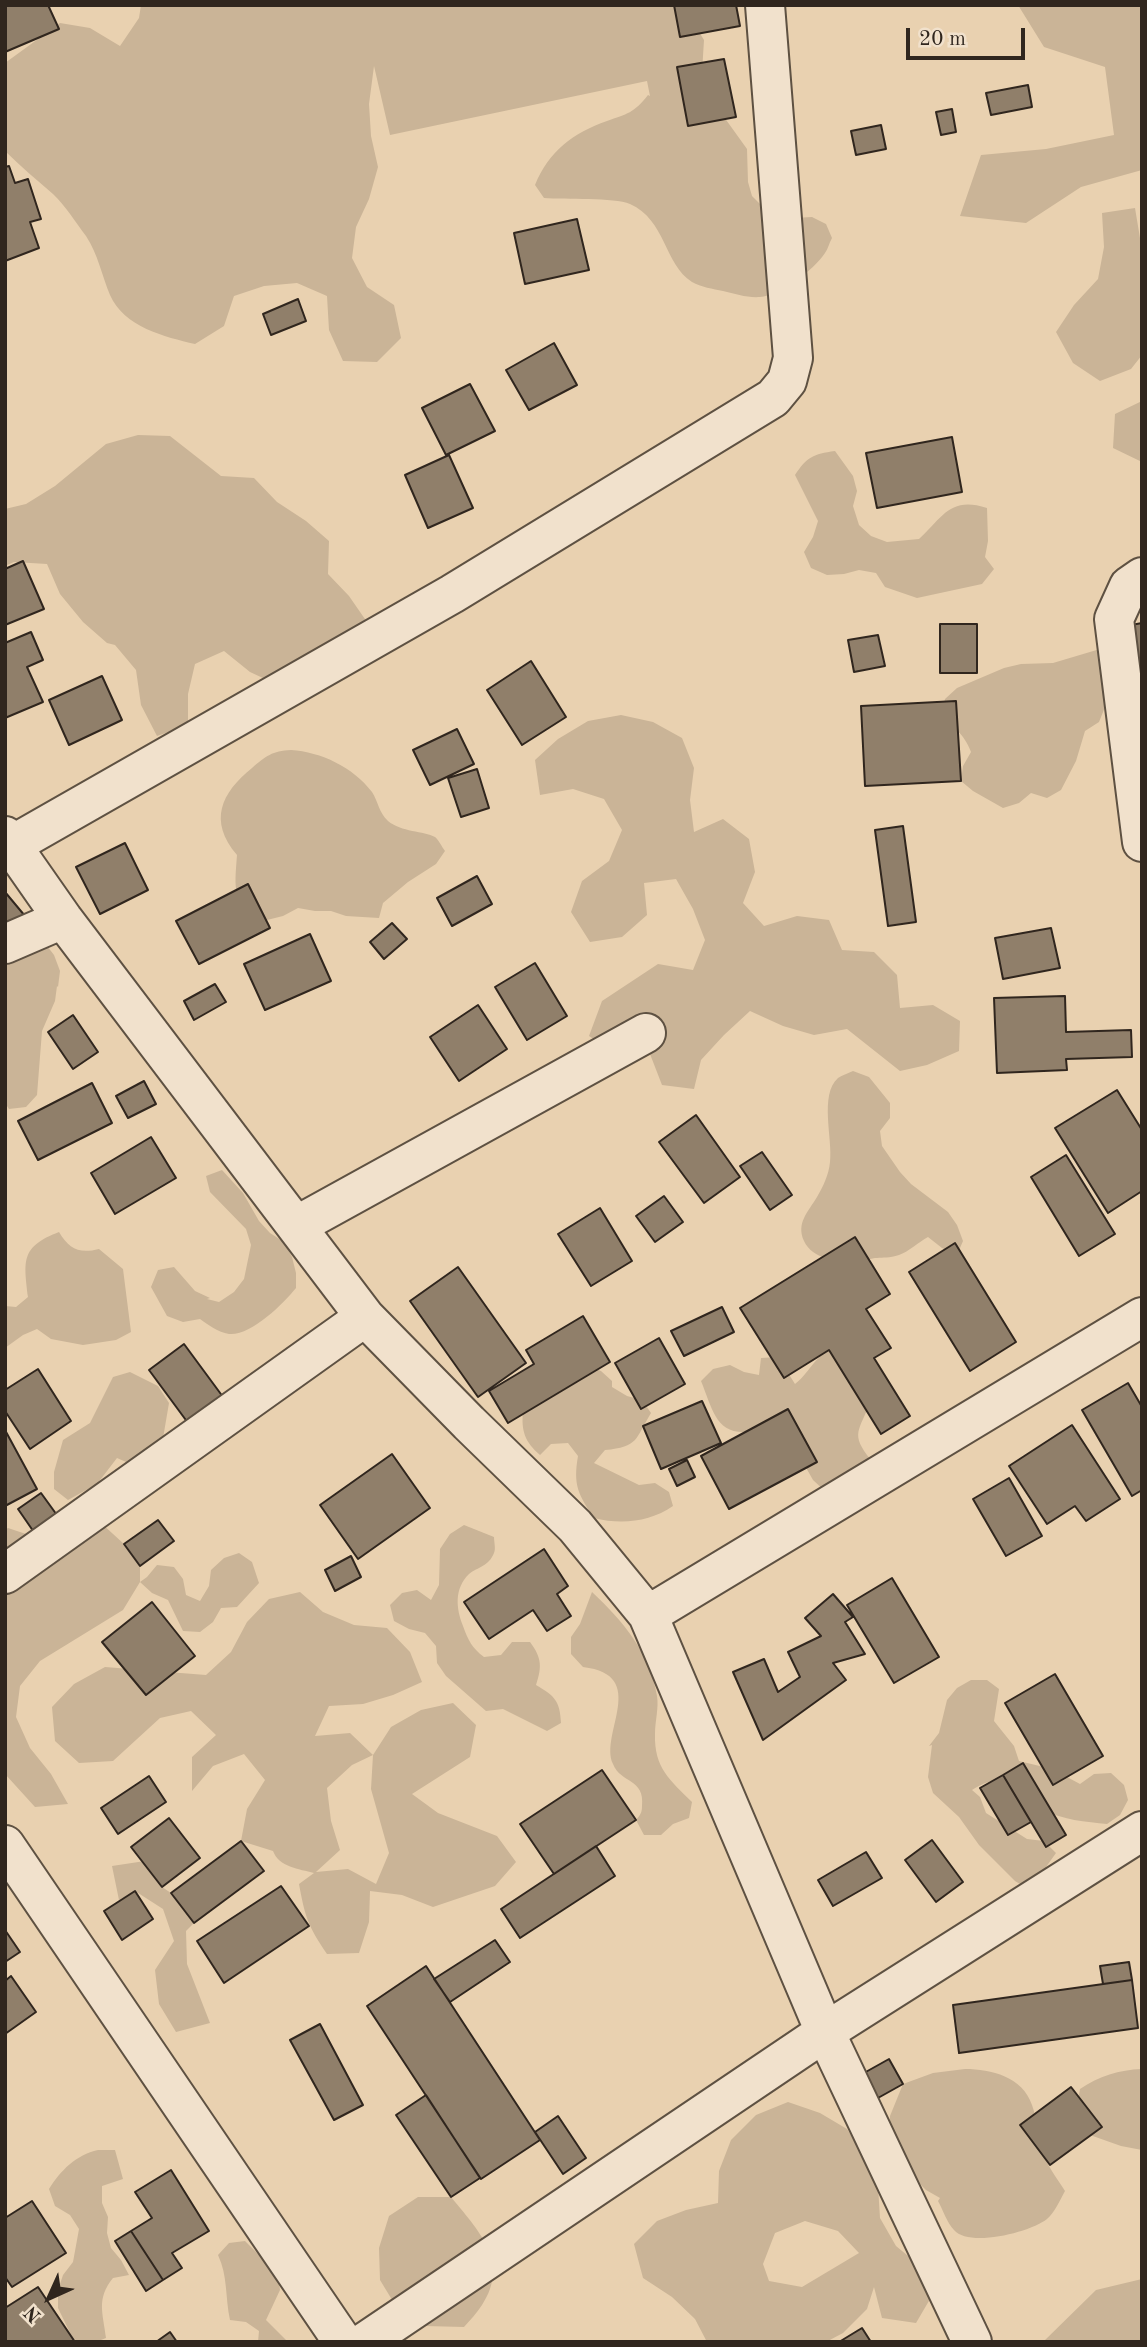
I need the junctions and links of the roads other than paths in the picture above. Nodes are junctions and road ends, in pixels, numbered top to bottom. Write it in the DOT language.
graph roads {
  1 [pos="765,5"];
  2 [pos="1142,577"];
  3 [pos="9,840"];
  4 [pos="1142,842"];
  5 [pos="62,919"];
  6 [pos="5,944"];
  7 [pos="646,1033"];
  8 [pos="296,1226"];
  9 [pos="365,1317"];
  10 [pos="1142,1317"];
  11 [pos="5,1574"];
  12 [pos="648,1615"];
  13 [pos="1142,1831"];
  14 [pos="5,1845"];
  15 [pos="825,2032"];
  16 [pos="343,2342"];
  17 [pos="365,2342"];
  18 [pos="972,2342"];
  1 -- 3 [label="street"];
  2 -- 4 [label="street"];
  3 -- 5 [label="street"];
  5 -- 6 [label="street"];
  5 -- 8 [label="street"];
  7 -- 8 [label="street"];
  8 -- 9 [label="street"];
  9 -- 11 [label="street"];
  9 -- 12 [label="street"];
  10 -- 12 [label="street"];
  12 -- 15 [label="street"];
  13 -- 15 [label="street"];
  14 -- 16 [label="street"];
  15 -- 17 [label="street"];
  15 -- 18 [label="street"];
}
